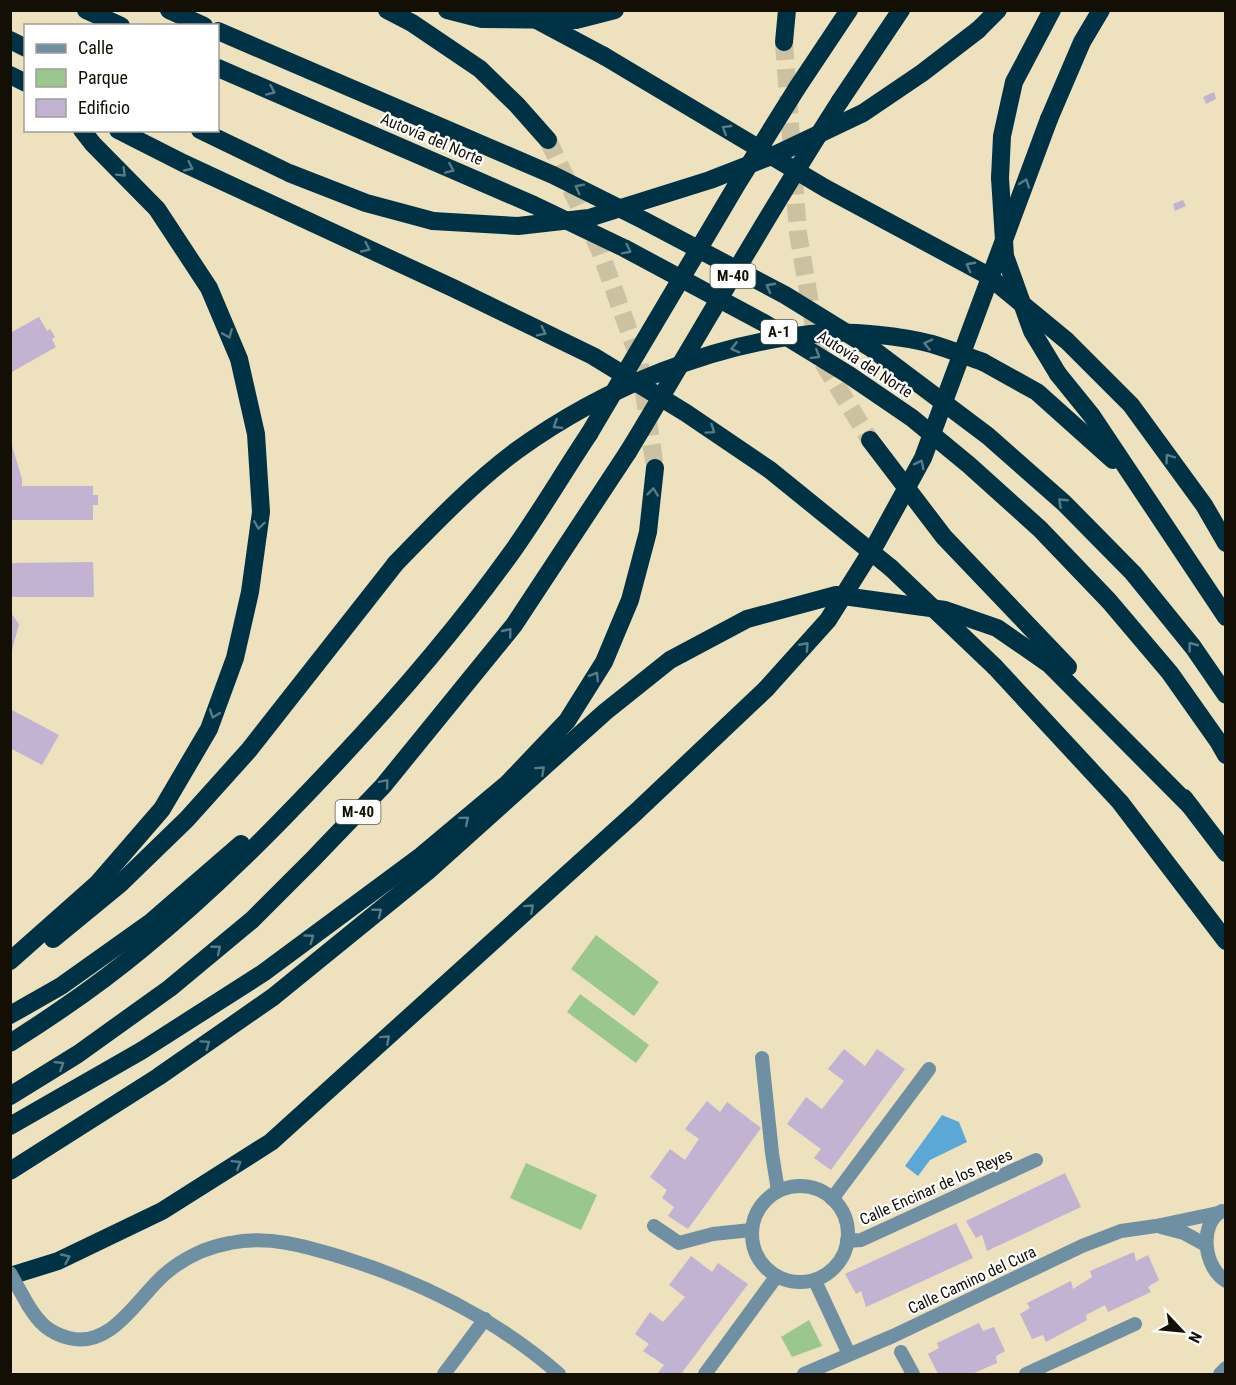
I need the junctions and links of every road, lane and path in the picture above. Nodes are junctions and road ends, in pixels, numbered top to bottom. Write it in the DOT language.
graph roads {
  1 [pos="86,10"];
  2 [pos="169,10"];
  3 [pos="387,10"];
  4 [pos="447,10"];
  5 [pos="518,10"];
  6 [pos="615,10"];
  7 [pos="787,10"];
  8 [pos="849,10"];
  9 [pos="901,10"];
  10 [pos="998,10"];
  11 [pos="1052,10"];
  12 [pos="1101,10"];
  13 [pos="117,24"];
  14 [pos="200,24"];
  15 [pos="219,32"];
  16 [pos="10,40"];
  17 [pos="784,42"];
  18 [pos="24,47"];
  19 [pos="219,68"];
  20 [pos="10,75"];
  21 [pos="24,83"];
  22 [pos="84,132"];
  23 [pos="122,132"];
  24 [pos="204,132"];
  25 [pos="548,141"];
  26 [pos="870,440"];
  27 [pos="655,468"];
  28 [pos="1142,489"];
  29 [pos="1226,543"];
  30 [pos="1226,617"];
  31 [pos="1226,695"];
  32 [pos="1226,755"];
  33 [pos="1191,807"];
  34 [pos="288,814"];
  35 [pos="1226,853"];
  36 [pos="1226,941"];
  37 [pos="10,960"];
  38 [pos="10,967"];
  39 [pos="10,1015"];
  40 [pos="10,1043"];
  41 [pos="762,1058"];
  42 [pos="928,1069"];
  43 [pos="10,1096"];
  44 [pos="10,1126"];
  45 [pos="1036,1160"];
  46 [pos="10,1171"];
  47 [pos="778,1191"];
  48 [pos="832,1199"];
  49 [pos="1222,1211"];
  50 [pos="654,1226"];
  51 [pos="1156,1226"];
  52 [pos="751,1230"];
  53 [pos="847,1240"];
  54 [pos="1206,1245"];
  55 [pos="10,1274"];
  56 [pos="776,1277"];
  57 [pos="815,1281"];
  58 [pos="1226,1281"];
  59 [pos="485,1319"];
  60 [pos="1135,1324"];
  61 [pos="902,1352"];
  62 [pos="849,1354"];
  63 [pos="1226,1368"];
  64 [pos="444,1374"];
  65 [pos="559,1374"];
  66 [pos="705,1374"];
  67 [pos="804,1374"];
  68 [pos="913,1374"];
  69 [pos="1026,1374"];
  70 [pos="1220,1374"];
  1 -- 13 [label="highway"];
  2 -- 14 [label="highway"];
  3 -- 25 [label="highway"];
  4 -- 6 [label="highway"];
  29 -- 5 [label="highway, one-way, bridge"];
  7 -- 17 [label="highway"];
  8 -- 34 [label="highway, M-40, bridge"];
  43 -- 9 [label="highway, M-40, one-way, bridge"];
  10 -- 24 [label="highway, bridge"];
  11 -- 28 [label="highway, bridge"];
  55 -- 12 [label="highway, one-way, bridge"];
  31 -- 15 [label="highway, Autovía del Norte / A-1, one-way"];
  16 -- 18 [label="highway"];
  19 -- 32 [label="highway, Autovía del Norte / A-1, one-way"];
  20 -- 21 [label="highway"];
  22 -- 37 [label="highway, one-way"];
  23 -- 36 [label="highway, one-way, bridge"];
  26 -- 33 [label="highway"];
  44 -- 27 [label="highway, one-way"];
  28 -- 30 [label="highway"];
  28 -- 38 [label="highway, one-way, bridge"];
  33 -- 35 [label="highway"];
  46 -- 33 [label="highway, one-way"];
  34 -- 39 [label="highway"];
  34 -- 40 [label="highway, M-40"];
  41 -- 47 [label="street"];
  42 -- 48 [label="street"];
  45 -- 53 [label="street, Calle Encinar de los Reyes"];
  47 -- 48 [label="street"];
  47 -- 52 [label="street"];
  48 -- 53 [label="street, Calle Encinar de los Reyes"];
  49 -- 51 [label="street, Calle Camino del Cura"];
  49 -- 54 [label="street"];
  50 -- 52 [label="street"];
  51 -- 54 [label="street, Calle Camino del Cura"];
  51 -- 62 [label="street, Calle Camino del Cura"];
  52 -- 56 [label="street"];
  53 -- 57 [label="street, Calle Encinar de los Reyes"];
  54 -- 58 [label="street"];
  55 -- 59 [label="street, bridge"];
  56 -- 57 [label="street"];
  56 -- 66 [label="street"];
  57 -- 62 [label="street"];
  59 -- 64 [label="street"];
  59 -- 65 [label="street"];
  60 -- 69 [label="street"];
  61 -- 68 [label="street"];
  62 -- 67 [label="street, Calle Camino del Cura"];
  63 -- 70 [label="street"];
}
